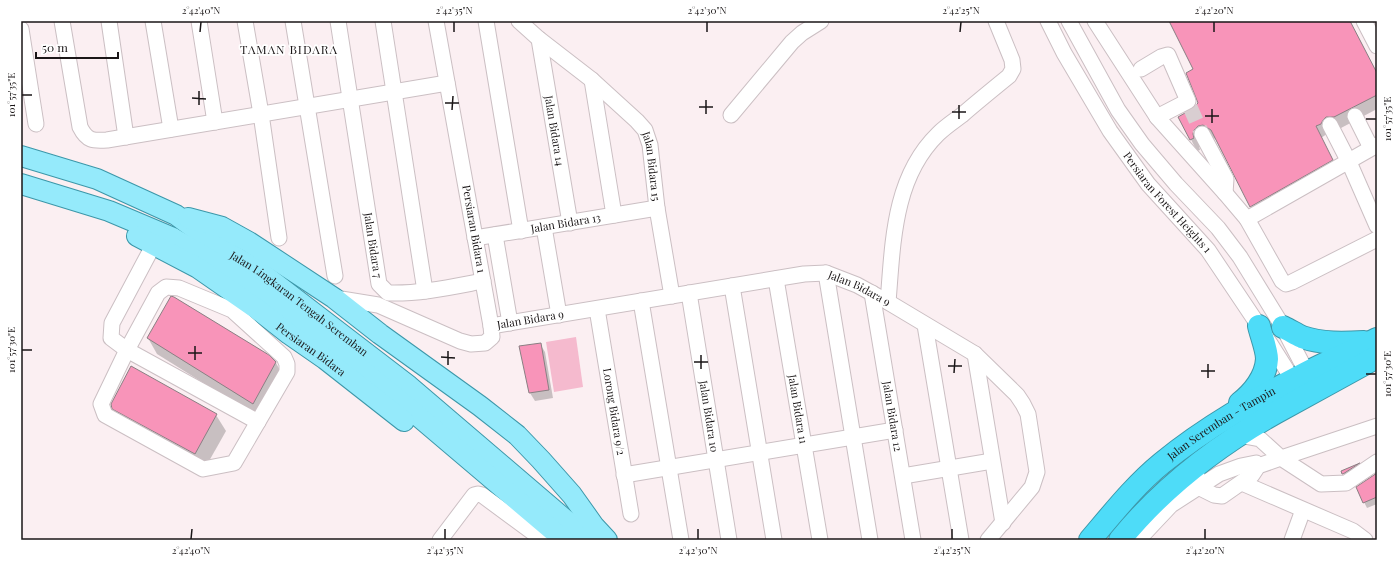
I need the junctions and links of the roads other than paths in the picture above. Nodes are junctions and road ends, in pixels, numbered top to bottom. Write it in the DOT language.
graph roads {
  1 [pos="62,21"];
  2 [pos="109,21"];
  3 [pos="153,21"];
  4 [pos="199,21"];
  5 [pos="245,21"];
  6 [pos="293,21"];
  7 [pos="338,21"];
  8 [pos="383,21"];
  9 [pos="436,21"];
  10 [pos="486,21"];
  11 [pos="519,21"];
  12 [pos="820,21"];
  13 [pos="996,21"];
  14 [pos="1048,21"];
  15 [pos="1069,21"];
  16 [pos="1095,21"];
  17 [pos="1364,21"];
  18 [pos="21,29"];
  19 [pos="539,39"];
  20 [pos="1377,46"];
  21 [pos="1141,69"];
  22 [pos="592,80"];
  23 [pos="447,83"];
  24 [pos="394,92"];
  25 [pos="350,100"];
  26 [pos="306,107"];
  27 [pos="261,114"];
  28 [pos="731,115"];
  29 [pos="1355,116"];
  30 [pos="1157,117"];
  31 [pos="215,122"];
  32 [pos="36,124"];
  33 [pos="1330,125"];
  34 [pos="171,129"];
  35 [pos="1202,134"];
  36 [pos="126,137"];
  37 [pos="1374,146"];
  38 [pos="21,156"];
  39 [pos="1349,162"];
  40 [pos="21,184"];
  41 [pos="47,192"];
  42 [pos="1225,193"];
  43 [pos="657,208"];
  44 [pos="176,215"];
  45 [pos="614,215"];
  46 [pos="1247,219"];
  47 [pos="570,222"];
  48 [pos="1377,226"];
  49 [pos="544,227"];
  50 [pos="521,231"];
  51 [pos="495,235"];
  52 [pos="279,238"];
  53 [pos="475,238"];
  54 [pos="1377,239"];
  55 [pos="154,244"];
  56 [pos="826,273"];
  57 [pos="335,276"];
  58 [pos="776,279"];
  59 [pos="483,281"];
  60 [pos="732,286"];
  61 [pos="425,291"];
  62 [pos="689,293"];
  63 [pos="872,294"];
  64 [pos="672,296"];
  65 [pos="334,298"];
  66 [pos="641,301"];
  67 [pos="888,302"];
  68 [pos="597,309"];
  69 [pos="398,314"];
  70 [pos="559,315"];
  71 [pos="510,323"];
  72 [pos="925,325"];
  73 [pos="491,326"];
  74 [pos="1259,326"];
  75 [pos="1283,327"];
  76 [pos="380,334"];
  77 [pos="1376,346"];
  78 [pos="127,350"];
  79 [pos="975,354"];
  80 [pos="1300,376"];
  81 [pos="1219,421"];
  82 [pos="258,422"];
  83 [pos="1377,426"];
  84 [pos="895,430"];
  85 [pos="1239,435"];
  86 [pos="853,437"];
  87 [pos="804,445"];
  88 [pos="759,453"];
  89 [pos="1281,458"];
  90 [pos="716,460"];
  91 [pos="992,461"];
  92 [pos="1377,462"];
  93 [pos="1196,466"];
  94 [pos="1258,466"];
  95 [pos="669,468"];
  96 [pos="949,468"];
  97 [pos="624,475"];
  98 [pos="902,476"];
  99 [pos="1242,483"];
  100 [pos="1198,487"];
  101 [pos="1303,510"];
  102 [pos="631,514"];
  103 [pos="1003,523"];
  104 [pos="440,540"];
  105 [pos="543,540"];
  106 [pos="553,540"];
  107 [pos="564,540"];
  108 [pos="588,540"];
  109 [pos="607,540"];
  110 [pos="681,540"];
  111 [pos="729,540"];
  112 [pos="774,540"];
  113 [pos="820,540"];
  114 [pos="870,540"];
  115 [pos="913,540"];
  116 [pos="961,540"];
  117 [pos="988,540"];
  118 [pos="1090,540"];
  119 [pos="1120,540"];
  120 [pos="1138,540"];
  121 [pos="1292,540"];
  122 [pos="1365,540"];
  1 -- 36 [label="street"];
  2 -- 36 [label="street"];
  3 -- 34 [label="street"];
  4 -- 31 [label="street"];
  5 -- 27 [label="street"];
  6 -- 26 [label="street"];
  7 -- 25 [label="street, Jalan Bidara 7"];
  8 -- 24 [label="street"];
  9 -- 23 [label="street, Persiaran Bidara 1"];
  10 -- 50 [label="street"];
  11 -- 19 [label="street, Jalan Bidara 15"];
  12 -- 28 [label="street"];
  13 -- 67 [label="street"];
  14 -- 74 [label="street, Persiaran Forest Heights 1"];
  15 -- 75 [label="street, Persiaran Forest Heights 1"];
  16 -- 30 [label="street"];
  17 -- 20 [label="street"];
  18 -- 32 [label="street"];
  19 -- 22 [label="street, Jalan Bidara 15"];
  19 -- 47 [label="street, Jalan Bidara 14"];
  21 -- 30 [label="street"];
  22 -- 43 [label="street, Jalan Bidara 15"];
  22 -- 45 [label="street"];
  23 -- 24 [label="street"];
  23 -- 53 [label="street, Persiaran Bidara 1"];
  24 -- 25 [label="street"];
  24 -- 61 [label="street"];
  25 -- 26 [label="street"];
  25 -- 61 [label="street, Jalan Bidara 7"];
  26 -- 27 [label="street"];
  26 -- 57 [label="street"];
  27 -- 31 [label="street"];
  27 -- 52 [label="street"];
  29 -- 37 [label="street"];
  30 -- 42 [label="street"];
  31 -- 34 [label="street"];
  33 -- 39 [label="street"];
  34 -- 36 [label="street"];
  35 -- 42 [label="street"];
  37 -- 39 [label="street"];
  38 -- 44 [label="main road, Jalan Lingkaran Tengah Seremban"];
  39 -- 46 [label="street"];
  39 -- 48 [label="street"];
  40 -- 41 [label="main road, Jalan Lingkaran Tengah Seremban"];
  41 -- 55 [label="main road, Persiaran Bidara"];
  41 -- 107 [label="main road, Jalan Lingkaran Tengah Seremban"];
  42 -- 46 [label="street"];
  43 -- 45 [label="street, Jalan Bidara 13"];
  43 -- 64 [label="street, Jalan Bidara 15"];
  44 -- 65 [label="main road"];
  44 -- 108 [label="main road, Jalan Lingkaran Tengah Seremban"];
  45 -- 47 [label="street, Jalan Bidara 13"];
  46 -- 54 [label="street"];
  47 -- 49 [label="street, Jalan Bidara 13"];
  49 -- 50 [label="street, Jalan Bidara 13"];
  49 -- 70 [label="street"];
  50 -- 51 [label="street, Jalan Bidara 13"];
  51 -- 53 [label="street, Jalan Bidara 13"];
  51 -- 71 [label="street"];
  53 -- 59 [label="street, Persiaran Bidara 1"];
  55 -- 78 [label="street"];
  55 -- 106 [label="main road, Persiaran Bidara"];
  56 -- 58 [label="street, Jalan Bidara 9"];
  56 -- 63 [label="street, Jalan Bidara 9"];
  56 -- 86 [label="street"];
  58 -- 60 [label="street, Jalan Bidara 9"];
  58 -- 87 [label="street, Jalan Bidara 11"];
  59 -- 61 [label="street, Jalan Bidara 7"];
  59 -- 73 [label="street, Persiaran Bidara 1"];
  60 -- 62 [label="street, Jalan Bidara 9"];
  60 -- 88 [label="street"];
  62 -- 64 [label="street, Jalan Bidara 9"];
  62 -- 90 [label="street, Jalan Bidara 10"];
  63 -- 67 [label="street, Jalan Bidara 9"];
  63 -- 84 [label="street, Jalan Bidara 12"];
  64 -- 66 [label="street, Jalan Bidara 9"];
  65 -- 69 [label="street, Persiaran Bidara 1"];
  65 -- 76 [label="main road"];
  66 -- 68 [label="street, Jalan Bidara 9"];
  66 -- 95 [label="street"];
  67 -- 72 [label="street, Jalan Bidara 9"];
  68 -- 70 [label="street, Jalan Bidara 9"];
  68 -- 97 [label="street, Lorong Bidara 9/2"];
  69 -- 73 [label="street, Persiaran Bidara 1"];
  69 -- 76 [label="street"];
  70 -- 71 [label="street, Jalan Bidara 9"];
  71 -- 73 [label="street, Jalan Bidara 9"];
  72 -- 79 [label="street, Jalan Bidara 9"];
  72 -- 96 [label="street"];
  74 -- 80 [label="street, Persiaran Forest Heights 1"];
  74 -- 81 [label="highway"];
  75 -- 77 [label="highway"];
  75 -- 80 [label="street, Persiaran Forest Heights 1"];
  76 -- 109 [label="main road"];
  77 -- 80 [label="highway, Jalan Seremban - Tampin"];
  77 -- 85 [label="highway, Jalan Seremban - Tampin"];
  78 -- 82 [label="street"];
  78 -- 82 [label="street"];
  78 -- 82 [label="street"];
  79 -- 91 [label="street"];
  79 -- 103 [label="street, Jalan Bidara 9"];
  80 -- 81 [label="highway, Jalan Seremban - Tampin"];
  81 -- 118 [label="highway, Jalan Seremban - Tampin"];
  83 -- 89 [label="street"];
  84 -- 86 [label="street"];
  84 -- 98 [label="street, Jalan Bidara 12"];
  85 -- 89 [label="street"];
  85 -- 93 [label="highway, Jalan Seremban - Tampin"];
  86 -- 87 [label="street"];
  86 -- 114 [label="street"];
  87 -- 88 [label="street"];
  87 -- 113 [label="street, Jalan Bidara 11"];
  88 -- 90 [label="street"];
  88 -- 112 [label="street"];
  89 -- 92 [label="street"];
  89 -- 94 [label="street"];
  90 -- 95 [label="street"];
  90 -- 111 [label="street, Jalan Bidara 10"];
  91 -- 96 [label="street"];
  91 -- 103 [label="street"];
  93 -- 100 [label="street"];
  93 -- 119 [label="highway, Jalan Seremban - Tampin"];
  94 -- 99 [label="street"];
  94 -- 100 [label="street"];
  95 -- 97 [label="street"];
  95 -- 110 [label="street"];
  96 -- 98 [label="street"];
  96 -- 116 [label="street"];
  97 -- 102 [label="street, Lorong Bidara 9/2"];
  98 -- 115 [label="street, Jalan Bidara 12"];
  99 -- 100 [label="street"];
  99 -- 101 [label="street"];
  100 -- 120 [label="street"];
  101 -- 121 [label="street"];
  101 -- 122 [label="street"];
  103 -- 117 [label="street, Jalan Bidara 9"];
  104 -- 105 [label="street"];
}
